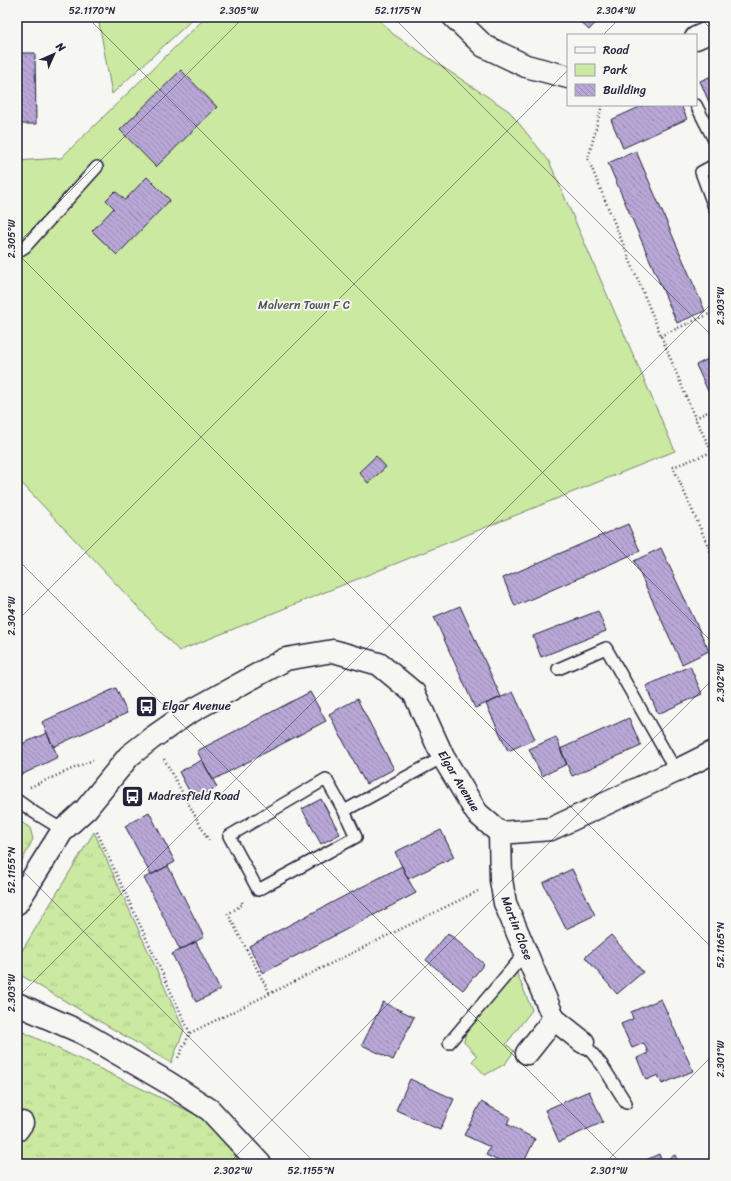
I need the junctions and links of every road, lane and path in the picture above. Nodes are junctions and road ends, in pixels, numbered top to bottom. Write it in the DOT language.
graph roads {
  1 [pos="454,17"];
  2 [pos="714,30"];
  3 [pos="697,38"];
  4 [pos="567,77"];
  5 [pos="602,106"];
  6 [pos="697,106"];
  7 [pos="714,140"];
  8 [pos="714,165"];
  9 [pos="97,167"];
  10 [pos="714,207"];
  11 [pos="17,252"];
  12 [pos="714,312"];
  13 [pos="660,336"];
  14 [pos="714,409"];
  15 [pos="695,418"];
  16 [pos="713,451"];
  17 [pos="714,559"];
  18 [pos="558,669"];
  19 [pos="152,738"];
  20 [pos="714,752"];
  21 [pos="443,757"];
  22 [pos="124,763"];
  23 [pos="676,771"];
  24 [pos="28,787"];
  25 [pos="17,800"];
  26 [pos="86,810"];
  27 [pos="344,811"];
  28 [pos="62,830"];
  29 [pos="500,833"];
  30 [pos="213,848"];
  31 [pos="501,880"];
  32 [pos="240,898"];
  33 [pos="17,903"];
  34 [pos="526,952"];
  35 [pos="270,994"];
  36 [pos="17,1004"];
  37 [pos="554,1019"];
  38 [pos="190,1033"];
  39 [pos="583,1042"];
  40 [pos="449,1043"];
  41 [pos="527,1053"];
  42 [pos="167,1082"];
  43 [pos="626,1103"];
  44 [pos="260,1164"];
  1 -- 4 [label="street"];
  2 -- 3 [label="street"];
  5 -- 13 [label="path"];
  6 -- 7 [label="lane"];
  8 -- 10 [label="lane"];
  9 -- 11 [label="lane"];
  12 -- 13 [label="path"];
  13 -- 15 [label="path"];
  14 -- 15 [label="path"];
  15 -- 16 [label="path"];
  16 -- 17 [label="path"];
  18 -- 23 [label="lane"];
  19 -- 21 [label="street, Elgar Avenue"];
  19 -- 22 [label="street, Elgar Avenue"];
  19 -- 30 [label="path"];
  20 -- 23 [label="street"];
  21 -- 27 [label="lane"];
  21 -- 29 [label="street, Elgar Avenue"];
  22 -- 24 [label="path"];
  22 -- 26 [label="street, Elgar Avenue"];
  23 -- 29 [label="street"];
  25 -- 28 [label="lane"];
  26 -- 28 [label="street, Elgar Avenue"];
  26 -- 38 [label="path"];
  27 -- 27 [label="lane"];
  28 -- 33 [label="street, Elgar Avenue"];
  29 -- 31 [label="street, Martin Close"];
  31 -- 34 [label="street, Martin Close"];
  31 -- 35 [label="path"];
  32 -- 35 [label="path"];
  34 -- 37 [label="street, Martin Close"];
  34 -- 40 [label="lane"];
  35 -- 38 [label="path"];
  36 -- 42 [label="street"];
  37 -- 39 [label="street, Martin Close"];
  37 -- 41 [label="street"];
  38 -- 42 [label="path"];
  39 -- 43 [label="lane"];
  42 -- 44 [label="street"];
}
